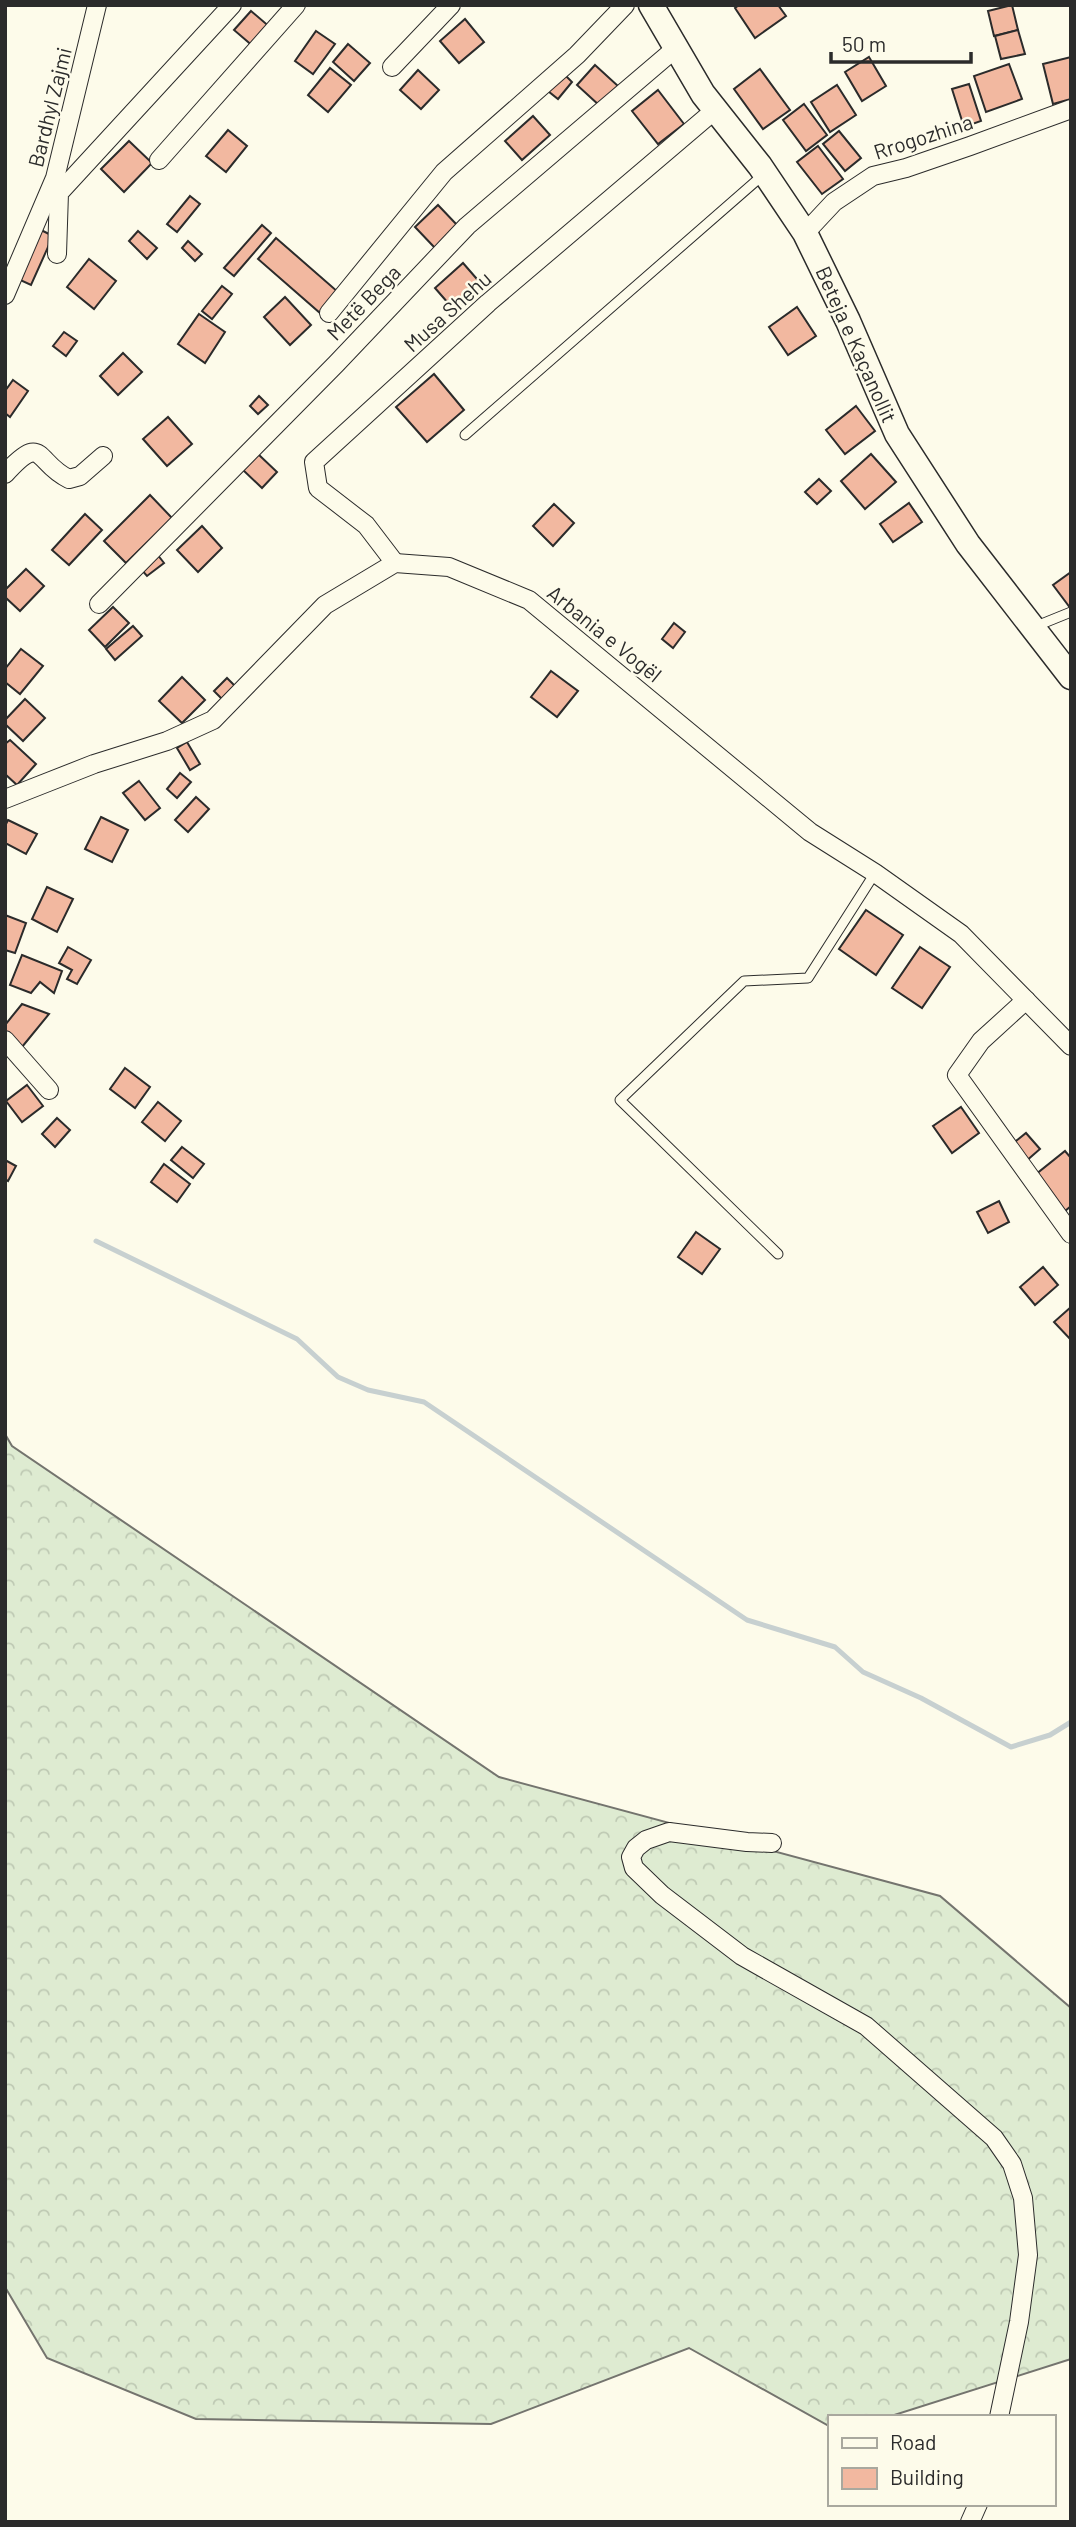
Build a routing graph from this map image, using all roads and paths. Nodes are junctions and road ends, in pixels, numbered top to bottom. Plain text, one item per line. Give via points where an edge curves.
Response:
1 (97, 5) edge
2 (232, 5) edge
3 (296, 5) edge
4 (451, 5) edge
5 (625, 5) edge
6 (651, 5) edge
7 (676, 48) junction
8 (392, 67) dead end
9 (1071, 108) edge
10 (716, 110) junction
11 (159, 160) dead end
12 (765, 174) junction
13 (805, 233) junction
14 (57, 254) dead end
15 (5, 295) edge
16 (329, 313) dead end
17 (466, 435) dead end
18 (103, 456) dead end
19 (5, 474) edge
20 (395, 563) junction
21 (99, 604) dead end
22 (1071, 612) edge
23 (1032, 627) junction
24 (1071, 677) edge
25 (5, 799) edge
26 (875, 873) junction
27 (1026, 1000) junction
28 (5, 1040) edge
29 (1071, 1046) edge
30 (48, 1090) dead end
31 (1071, 1234) edge
32 (778, 1254) dead end
33 (772, 1843) dead end
34 (999, 2415) edge
35 (977, 2506) edge
36 (970, 2522) edge

1 - 15 street, Bardhyl Zajmi via 55,178
2 - 14 street via 59,193
3 - 11 street
4 - 8 street
5 - 16 street via 577,55 444,172
6 - 7 street, Beteja e Kaçanollit
7 - 10 street, Beteja e Kaçanollit
7 - 21 street, Metë Bega via 467,226
9 - 13 street, Rrogozhina via 873,176 834,202
10 - 12 street, Beteja e Kaçanollit
10 - 20 street, Musa Shehu via 488,303 314,463 318,488 366,525
12 - 13 street, Beteja e Kaçanollit
12 - 17 lane
13 - 23 street, Beteja e Kaçanollit via 897,434 968,544
18 - 19 street via 69,479 33,452 23,454
20 - 25 street via 325,605 213,720
20 - 26 street, Arbania e Vogël via 449,567 529,600 810,832
22 - 23 lane
23 - 24 street, Beteja e Kaçanollit
26 - 27 street, Arbania e Vogël via 961,934
26 - 32 lane via 808,978 744,981 620,1100
27 - 29 street, Arbania e Vogël
27 - 31 street via 981,1041 957,1075
28 - 30 street
33 - 34 street via 668,1832 646,1840 631,1857 634,1868 662,1895 742,1956 866,2026 995,2138 1012,2164 1023,2198 1028,2255
35 - 36 street

